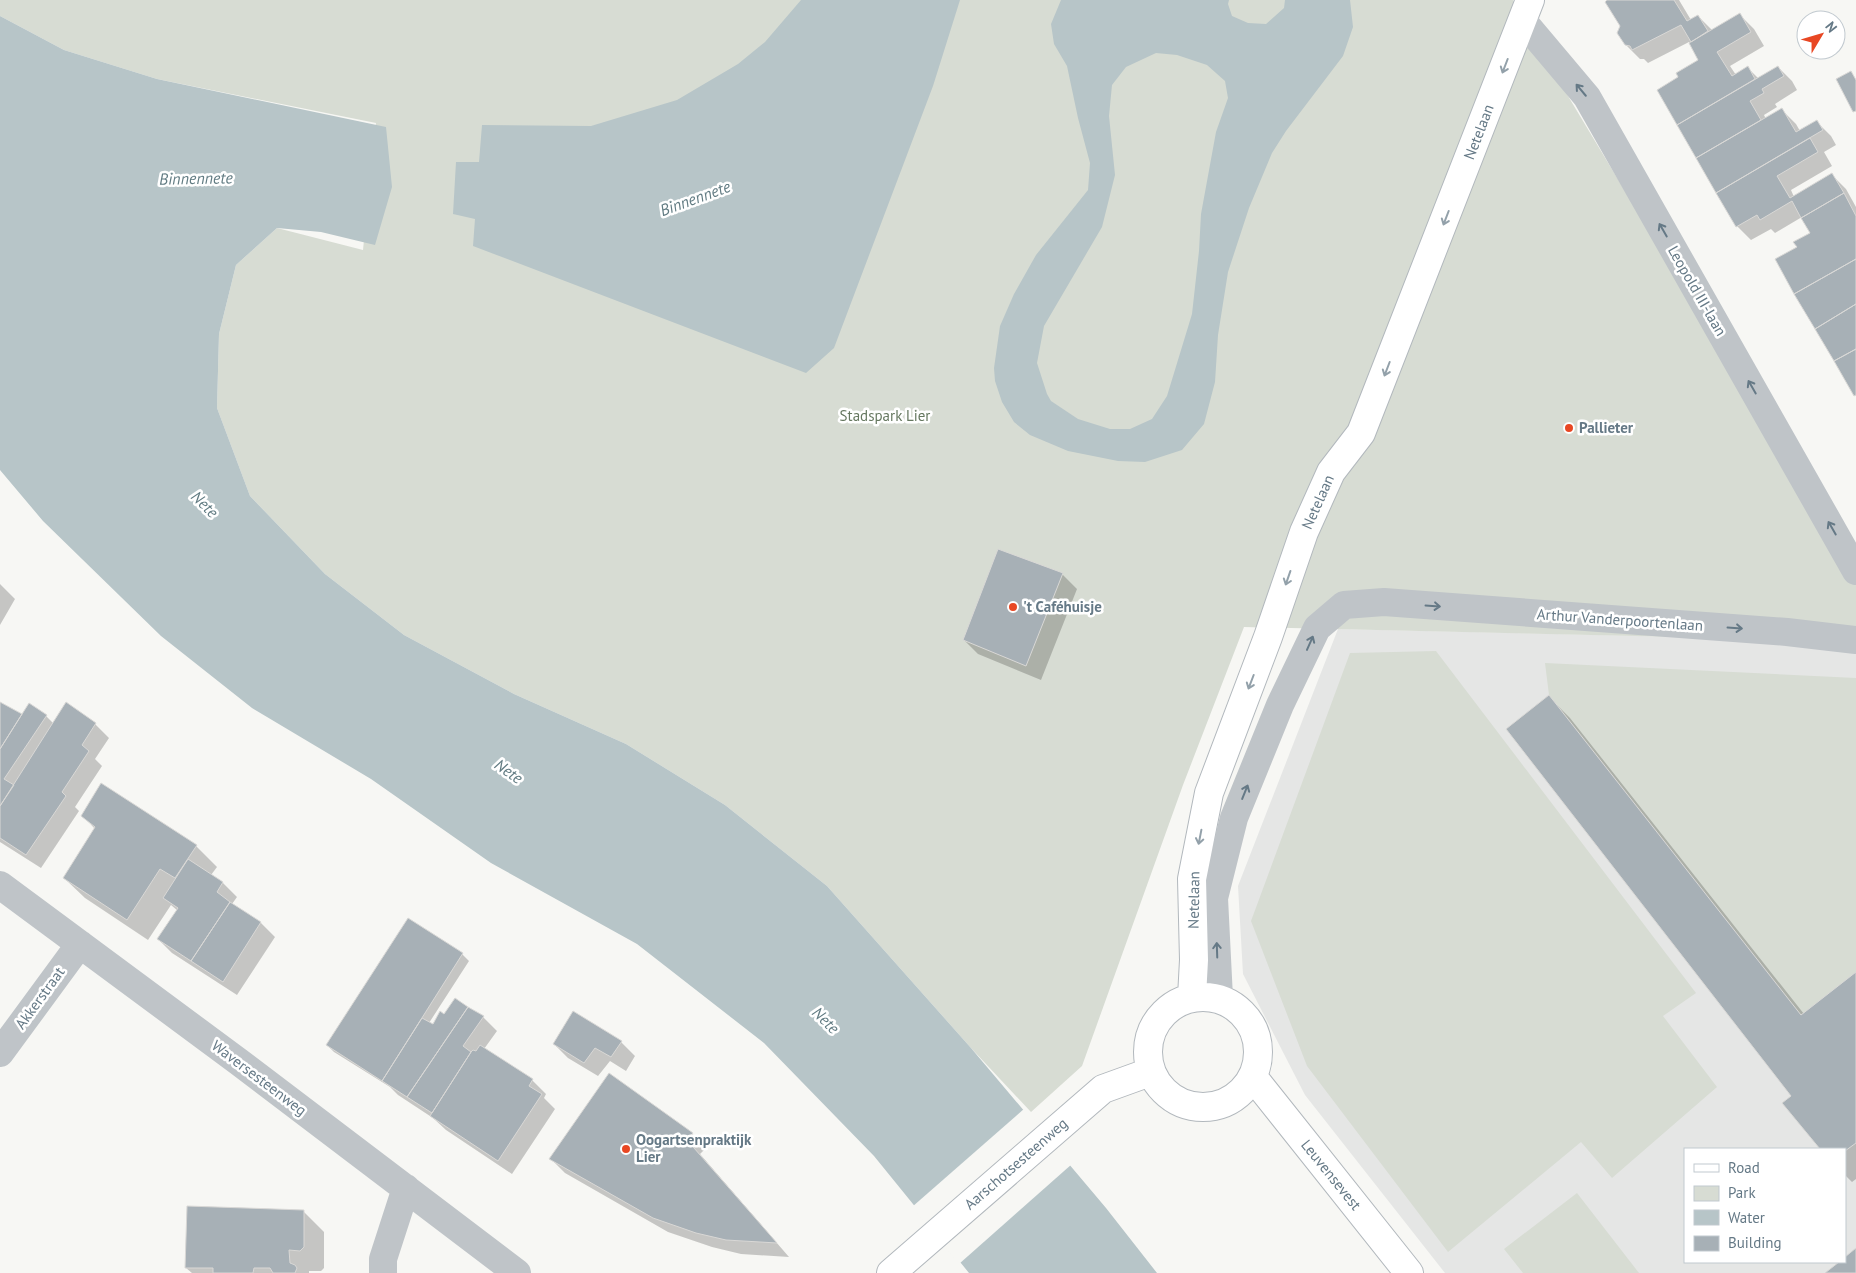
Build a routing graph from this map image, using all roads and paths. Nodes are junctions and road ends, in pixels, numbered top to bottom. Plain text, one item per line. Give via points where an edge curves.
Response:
1 (1527, 10) edge
2 (1856, 571) edge
3 (1384, 602) joint
4 (1856, 640) edge
5 (0, 885) edge
6 (80, 944) junction
7 (1205, 998) junction
8 (0, 1053) edge
9 (1150, 1072) junction
10 (1253, 1077) junction
11 (406, 1188) junction
12 (383, 1273) edge
13 (517, 1273) edge
14 (891, 1273) edge
15 (1409, 1273) edge

2 -> 1 street, Leopold III-laan via 1587,97
1 -> 7 street, Netelaan via 1361,433 1331,472 1304,532 1209,793 1192,879 1194,960
3 -> 4 street, Arthur Vanderpoortenlaan
7 -> 3 street, Netelaan via 1214,898 1234,818 1280,706 1317,628 1344,605
5 - 6 street, Waversesteenweg
6 - 8 street, Akkerstraat
6 - 11 street, Waversesteenweg
7 - 9 street via 1170,1007 1157,1019 1147,1052
7 - 10 street via 1239,1010 1255,1032 1258,1063
9 - 10 street via 1158,1086 1179,1103 1197,1108 1220,1106 1237,1097
9 - 14 street, Aarschotsesteenweg via 1103,1089
10 - 15 street, Leuvensevest
11 - 12 street via 383,1259
11 - 13 street, Waversesteenweg

